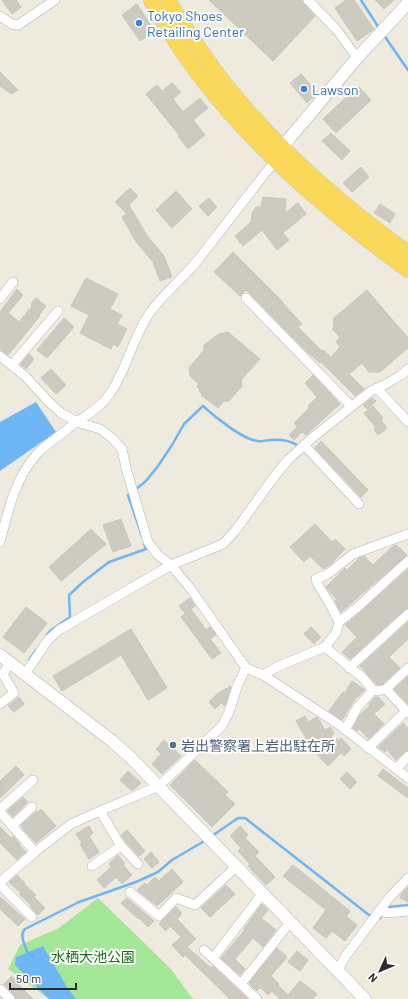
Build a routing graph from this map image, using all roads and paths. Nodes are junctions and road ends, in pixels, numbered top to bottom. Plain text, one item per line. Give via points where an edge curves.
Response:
1 (55, 0) edge
2 (151, 0) edge
3 (168, 0) edge
4 (308, 0) edge
5 (408, 3) edge
6 (0, 16) edge
7 (357, 58) junction
8 (279, 154) junction
9 (408, 253) edge
10 (408, 270) edge
11 (14, 282) dead end
12 (246, 298) dead end
13 (0, 299) edge
14 (58, 311) dead end
15 (0, 356) edge
16 (12, 365) junction
17 (408, 369) edge
18 (377, 388) junction
19 (351, 406) junction
20 (76, 422) junction
21 (408, 422) edge
22 (304, 445) junction
23 (359, 504) dead end
24 (408, 534) edge
25 (0, 542) edge
26 (408, 560) edge
27 (171, 565) junction
28 (408, 614) edge
29 (339, 622) junction
30 (325, 647) junction
31 (0, 655) edge
32 (10, 663) junction
33 (246, 668) junction
34 (350, 668) junction
35 (408, 668) edge
36 (25, 674) junction
37 (263, 675) junction
38 (386, 689) junction
39 (373, 690) junction
40 (0, 704) edge
41 (407, 712) edge
42 (345, 730) junction
43 (368, 748) junction
44 (408, 756) edge
45 (396, 769) junction
46 (408, 778) edge
47 (33, 780) dead end
48 (160, 786) junction
49 (32, 807) dead end
50 (0, 811) edge
51 (100, 811) junction
52 (12, 826) junction
53 (121, 846) junction
54 (35, 852) junction
55 (138, 864) dead end
56 (92, 866) dead end
57 (237, 866) junction
58 (408, 878) edge
59 (0, 883) edge
60 (130, 892) dead end
61 (263, 893) junction
62 (408, 911) edge
63 (379, 912) junction
64 (32, 917) dead end
65 (291, 921) junction
66 (204, 950) dead end
67 (213, 958) junction
68 (338, 970) junction
69 (241, 984) junction
70 (0, 989) edge
71 (10, 999) edge
72 (257, 999) edge
73 (365, 999) edge

1 - 6 street via 18,25
2 - 8 highway via 186,56 212,91 256,141
3 - 8 highway via 230,89 266,131
4 - 7 street via 336,30
5 - 7 street
7 - 8 street
8 - 9 highway
8 - 10 highway via 326,207
8 - 20 street via 196,262 148,315 120,378 109,396 94,411
11 - 13 street
12 - 19 street
14 - 16 street
15 - 16 street
16 - 20 street via 61,413
17 - 18 street
18 - 19 street
18 - 21 street
19 - 22 street
20 - 25 street via 37,453 24,470 13,494
20 - 27 street via 100,429 122,449 148,542 158,555
22 - 23 street
22 - 27 street via 276,473 240,525 223,544
24 - 29 street via 353,554 328,574 316,579
26 - 29 street
27 - 33 street
27 - 36 street via 59,630 48,640
28 - 34 street
29 - 30 street via 336,633
30 - 34 street
30 - 37 street
31 - 32 street
32 - 36 street
32 - 40 street via 3,674 14,693
33 - 37 street
33 - 48 street via 222,726
34 - 39 street
35 - 38 street
36 - 48 street via 112,741
37 - 42 street
38 - 39 street
38 - 41 street
39 - 42 street via 357,708
41 - 43 street
42 - 43 street
43 - 45 street
44 - 45 street
45 - 46 street
47 - 50 street
48 - 51 street
48 - 57 street
49 - 52 street
50 - 52 street
51 - 53 street
51 - 54 street via 71,824
52 - 54 street
53 - 55 street
53 - 56 street
54 - 59 street
57 - 60 street via 195,905 176,898 159,916
57 - 61 street
58 - 63 street
59 - 64 street
61 - 65 street
61 - 67 street
62 - 63 street
63 - 68 street
65 - 68 street
65 - 69 street
66 - 67 street
67 - 69 street
68 - 73 street
69 - 72 street
70 - 71 street

